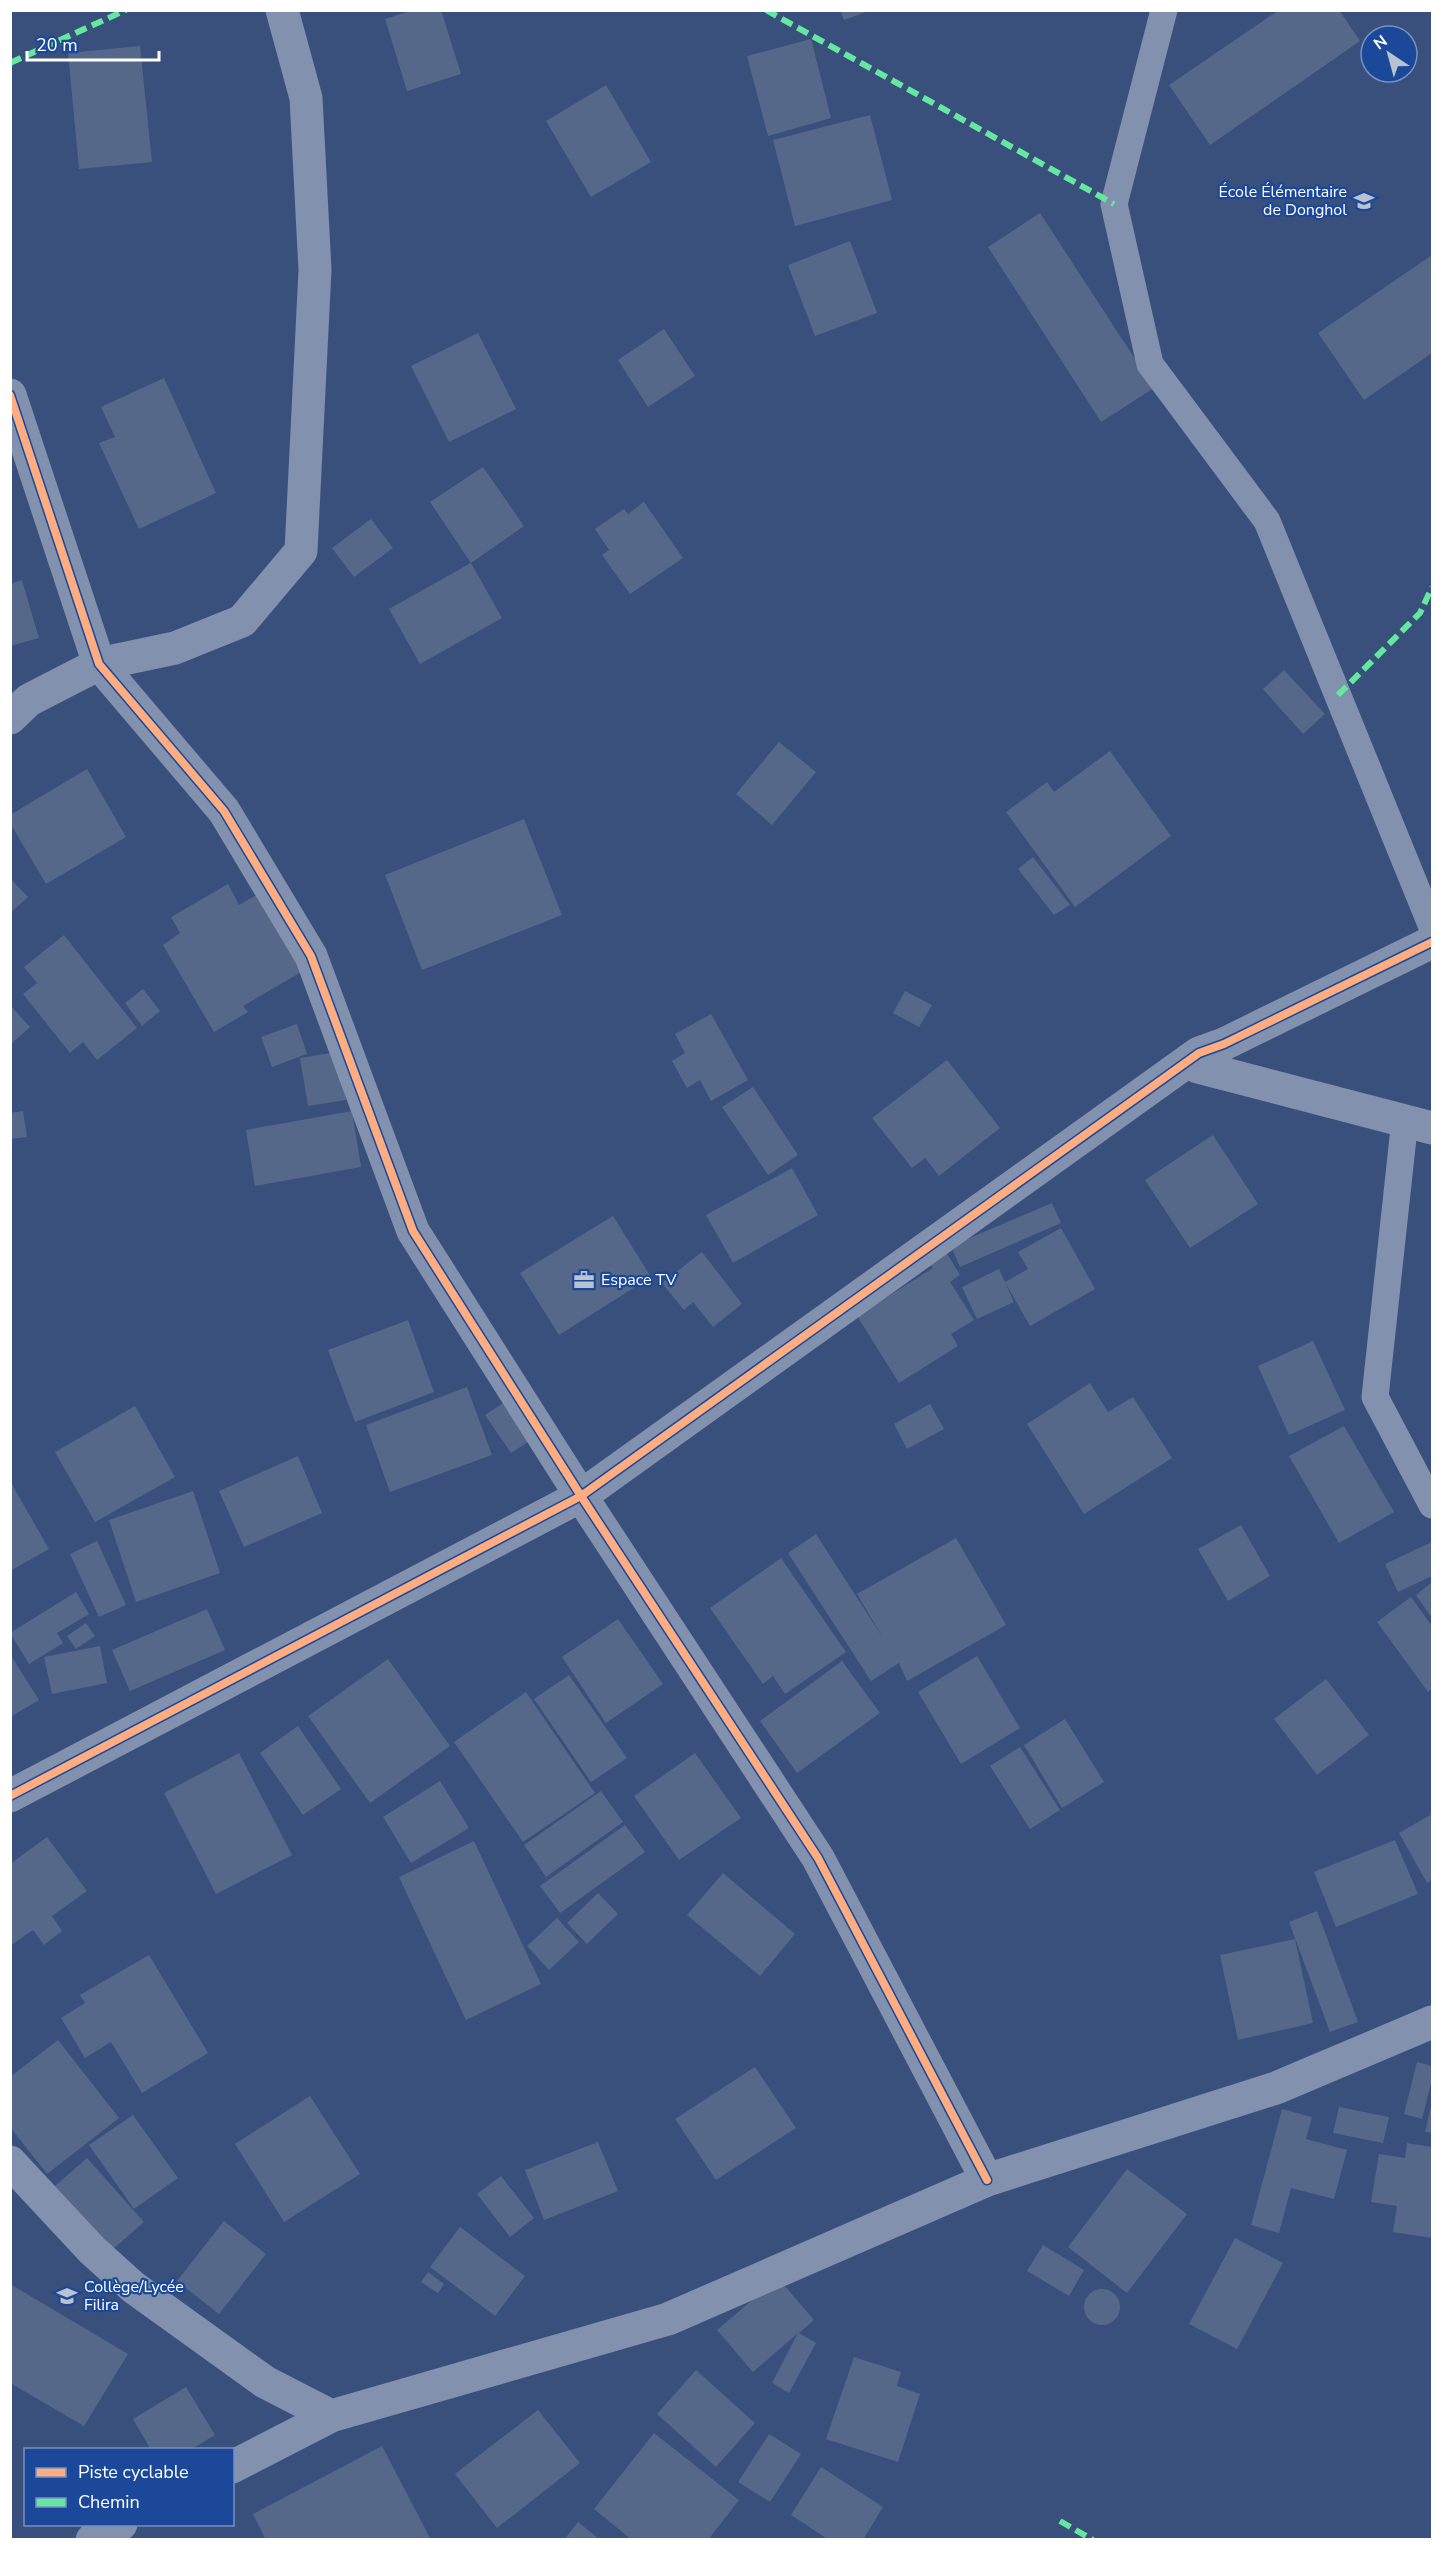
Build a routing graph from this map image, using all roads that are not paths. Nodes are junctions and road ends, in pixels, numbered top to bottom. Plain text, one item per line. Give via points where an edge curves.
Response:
1 (282, 10) edge
2 (1164, 10) edge
3 (10, 395) edge
4 (99, 664) junction
5 (10, 718) edge
6 (1432, 927) edge
7 (1432, 942) edge
8 (1190, 1061) junction
9 (1419, 1123) edge
10 (581, 1496) junction
11 (1432, 1505) edge
12 (10, 1796) edge
13 (1432, 2022) edge
14 (10, 2162) edge
15 (987, 2180) junction
16 (331, 2416) junction
17 (234, 2466) edge
18 (117, 2526) edge
19 (92, 2540) edge

1 - 4 street via 306,98 315,270 301,551 242,621 175,648
2 - 6 lane via 1114,204 1150,364 1267,521
3 - 4 street
4 - 5 street via 29,700
4 - 10 street via 224,811 311,956 412,1231
7 - 8 street via 1224,1044 1198,1053
8 - 9 street via 1198,1067
8 - 10 street
9 - 11 lane via 1375,1397
10 - 12 street
10 - 15 street via 818,1858
13 - 15 street via 1276,2088
14 - 16 street via 92,2250 133,2287 265,2382
15 - 16 street via 668,2319
16 - 17 street
18 - 19 street

